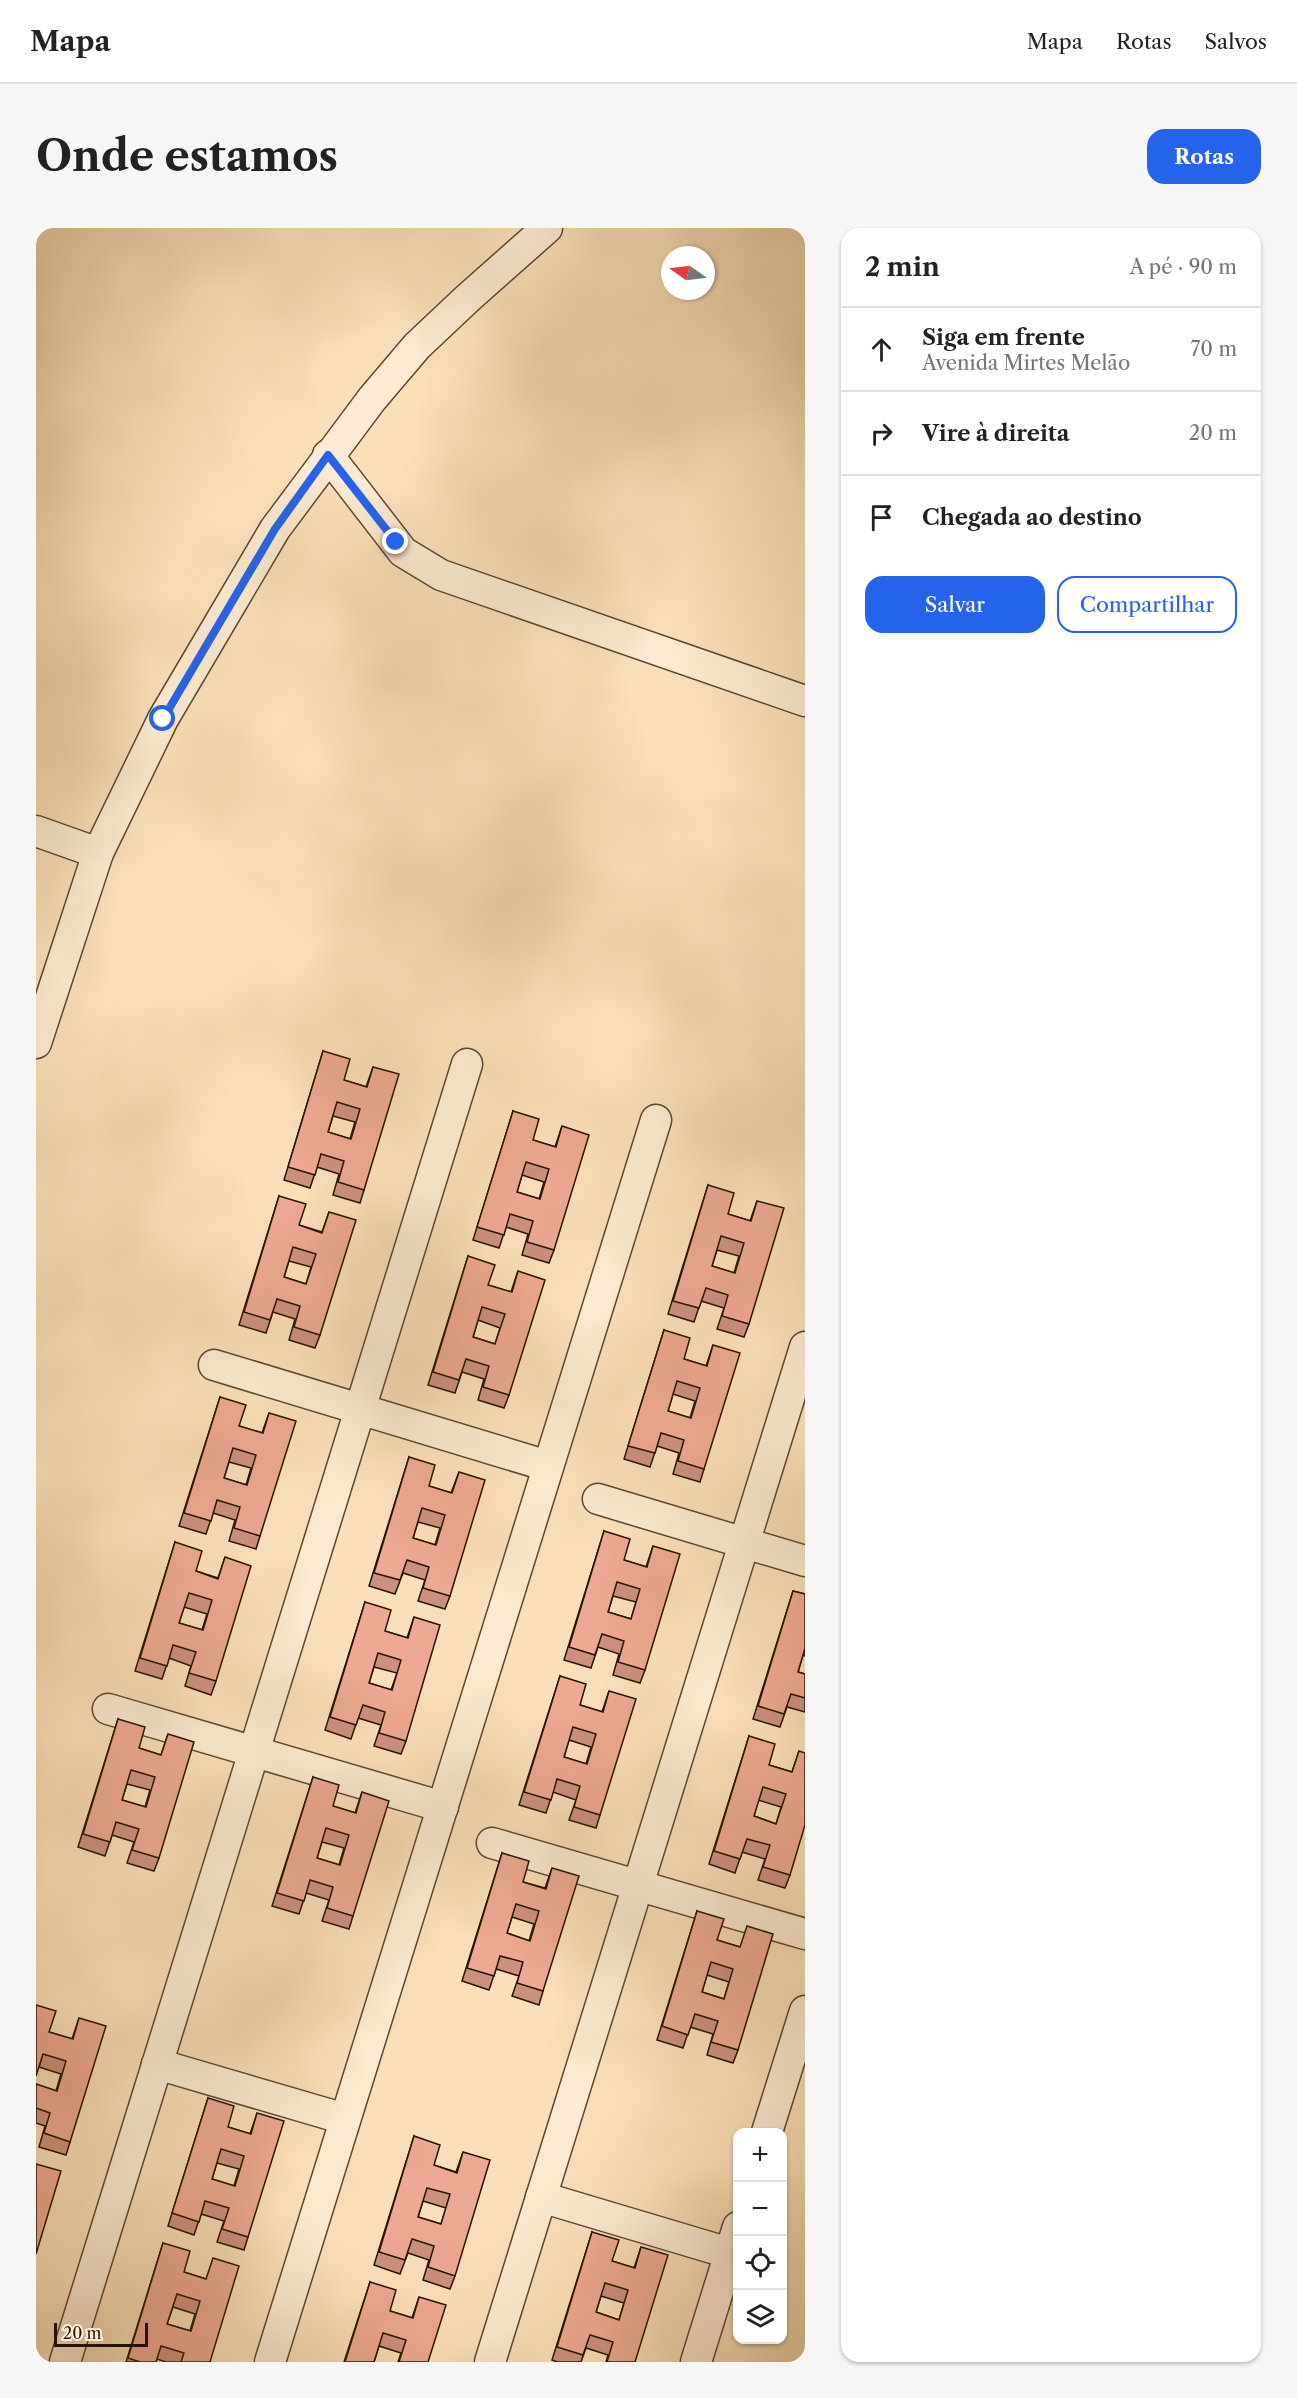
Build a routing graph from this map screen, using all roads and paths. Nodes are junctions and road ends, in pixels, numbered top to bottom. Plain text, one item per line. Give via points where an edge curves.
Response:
1 (547, 228) edge
2 (328, 455) junction
3 (805, 701) edge
4 (36, 831) edge
5 (98, 853) junction
6 (36, 1043) edge
7 (467, 1064) dead end
8 (656, 1120) dead end
9 (805, 1347) edge
10 (214, 1365) dead end
11 (360, 1409) junction
12 (548, 1466) junction
13 (598, 1499) dead end
14 (744, 1543) junction
15 (805, 1561) edge
16 (108, 1710) dead end
17 (253, 1752) junction
18 (442, 1807) junction
19 (492, 1843) dead end
20 (638, 1886) junction
21 (805, 1934) edge
22 (805, 2011) edge
23 (157, 2064) junction
24 (345, 2119) junction
25 (769, 2128) edge
26 (542, 2197) junction
27 (733, 2240) edge
28 (733, 2243) edge
29 (64, 2362) edge
30 (270, 2362) edge
31 (490, 2362) edge
32 (696, 2362) edge

1 - 2 street via 417,346
2 - 3 street via 403,552 425,567
2 - 5 street via 275,529 163,719
4 - 5 street
5 - 6 street
7 - 11 street
8 - 12 street
9 - 14 street
10 - 11 street
11 - 12 street
11 - 17 street
12 - 18 street
13 - 14 street
14 - 15 street
14 - 20 street
16 - 17 street
17 - 18 street
17 - 23 street
18 - 24 street
19 - 20 street
20 - 21 street
20 - 26 street
22 - 25 street
23 - 24 street
23 - 29 street
24 - 30 street
26 - 27 street
26 - 31 street
28 - 32 street

